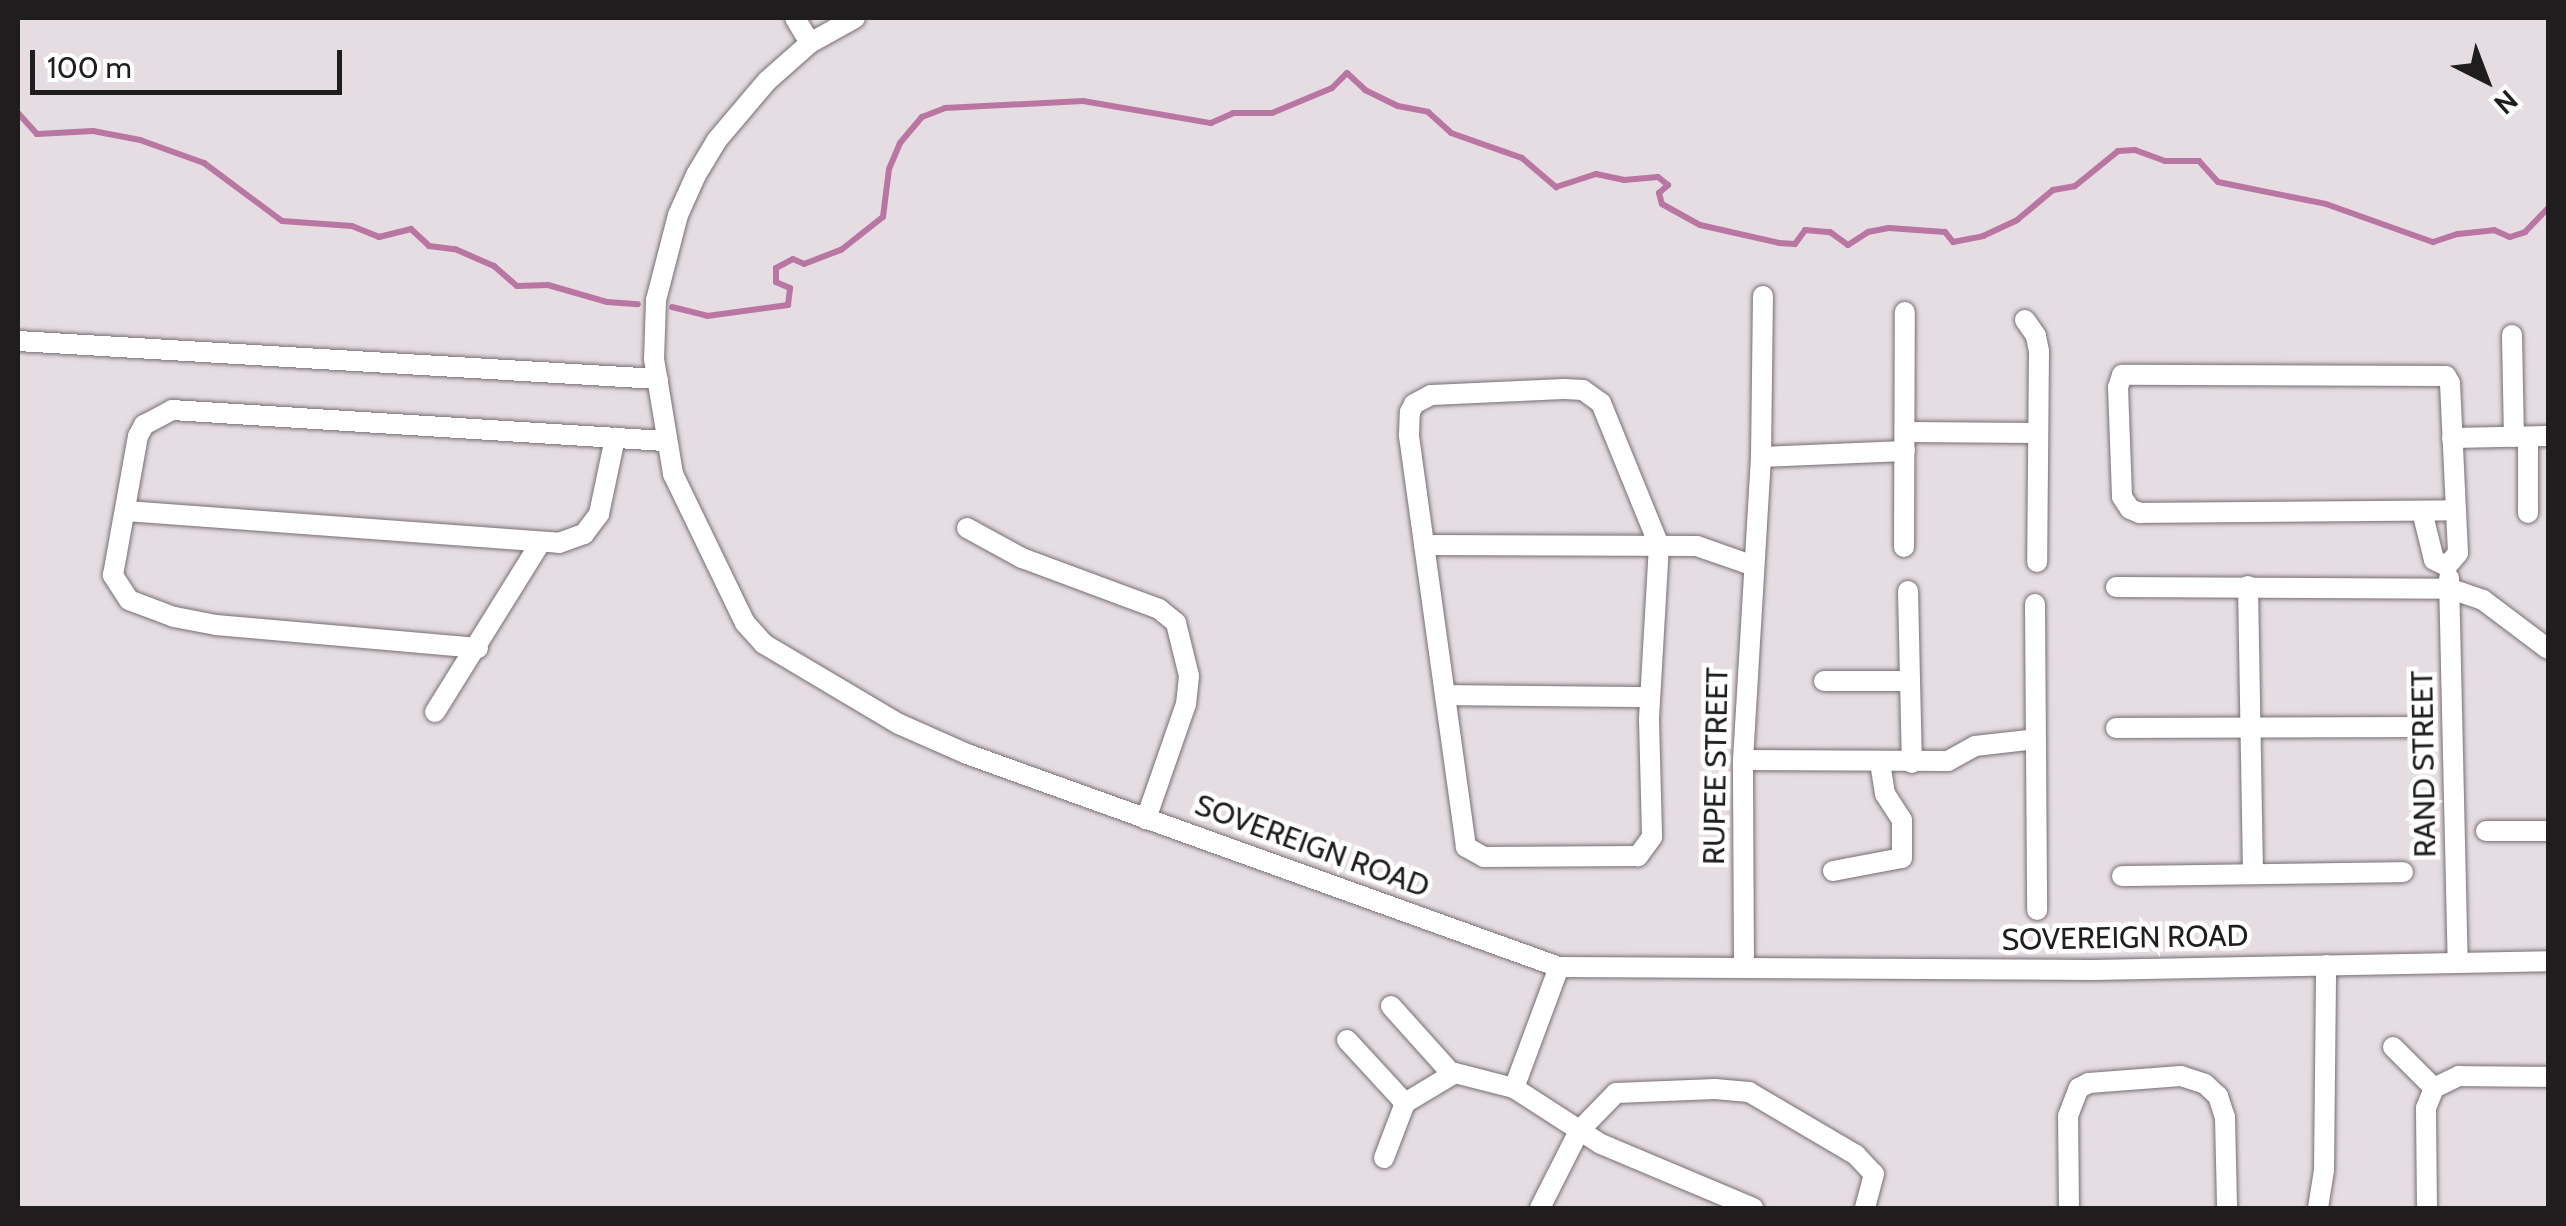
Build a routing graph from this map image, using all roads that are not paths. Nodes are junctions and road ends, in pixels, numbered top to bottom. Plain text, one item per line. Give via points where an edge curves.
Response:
1 (795, 18) edge
2 (855, 18) edge
3 (810, 44) junction
4 (1763, 296) dead end
5 (1906, 312) dead end
6 (2025, 320) dead end
7 (2512, 335) dead end
8 (18, 340) edge
9 (658, 379) junction
10 (2038, 434) junction
11 (2530, 437) edge
12 (615, 438) junction
13 (2452, 438) junction
14 (666, 441) junction
15 (1905, 442) junction
16 (1761, 457) junction
17 (2454, 510) junction
18 (126, 511) junction
19 (2422, 512) junction
20 (2528, 513) dead end
21 (967, 528) dead end
22 (542, 542) junction
23 (1424, 545) junction
24 (1659, 546) junction
25 (1904, 547) dead end
26 (2037, 562) dead end
27 (1751, 565) junction
28 (2447, 566) junction
29 (2248, 586) junction
30 (2116, 588) dead end
31 (2451, 589) junction
32 (1908, 591) dead end
33 (2035, 604) dead end
34 (478, 648) junction
35 (2548, 649) edge
36 (1824, 681) dead end
37 (1908, 681) junction
38 (1445, 695) junction
39 (1650, 697) junction
40 (435, 712) dead end
41 (2414, 727) dead end
42 (2116, 728) dead end
43 (2251, 728) junction
44 (2036, 739) junction
45 (1744, 760) junction
46 (1912, 763) junction
47 (1880, 764) junction
48 (1146, 818) junction
49 (2486, 832) dead end
50 (2548, 832) edge
51 (1833, 871) dead end
52 (2403, 872) dead end
53 (2253, 874) junction
54 (2122, 876) dead end
55 (2037, 910) dead end
56 (2548, 961) edge
57 (2458, 962) junction
58 (2326, 964) junction
59 (1559, 968) junction
60 (1744, 968) junction
61 (1390, 1006) dead end
62 (1347, 1040) dead end
63 (2393, 1047) dead end
64 (1452, 1074) junction
65 (2548, 1078) edge
66 (1514, 1088) junction
67 (2434, 1088) junction
68 (1405, 1102) junction
69 (1579, 1130) junction
70 (1384, 1158) dead end
71 (2324, 1168) junction
72 (1540, 1208) edge
73 (1753, 1208) edge
74 (1865, 1208) edge
75 (2068, 1208) edge
76 (2227, 1208) edge
77 (2318, 1208) edge
78 (2329, 1208) edge
79 (2427, 1208) edge

1 - 3 street
2 - 3 street, SOVEREIGN ROAD
3 - 9 street, SOVEREIGN ROAD via 742,108 696,174 656,300
4 - 16 street, RUPEE STREET
5 - 15 street
6 - 10 street via 2039,351
7 - 11 street
8 - 9 street
9 - 14 street, SOVEREIGN ROAD
10 - 15 street
10 - 26 street
11 - 13 street
11 - 20 street
12 - 14 street
12 - 18 street via 172,410 150,418 138,436
12 - 22 street via 591,528 572,540
13 - 17 street
13 - 19 street via 2450,383 2438,373 2122,375 2122,497 2130,509
14 - 48 street, SOVEREIGN ROAD via 697,526 745,623 764,644 930,740
15 - 16 street
15 - 25 street
16 - 27 street, RUPEE STREET
17 - 19 street
17 - 28 street via 2458,552
18 - 22 street
18 - 34 street via 114,582 144,606 216,625
19 - 28 street via 2434,560
21 - 48 street via 1022,558 1159,608 1176,624 1190,676 1186,704
22 - 34 street
23 - 24 street
23 - 24 street via 1409,434 1414,404 1431,395 1564,389 1582,390 1602,403
23 - 38 street
24 - 27 street via 1698,546
24 - 39 street
27 - 45 street, RUPEE STREET
28 - 31 street, RAND STREET
29 - 30 street
29 - 31 street
29 - 43 street
31 - 35 street via 2483,600
31 - 57 street, RAND STREET
32 - 37 street
33 - 44 street
34 - 40 street
36 - 37 street
37 - 46 street
38 - 39 street
38 - 39 street via 1466,847 1484,857 1638,856 1647,850
41 - 43 street
42 - 43 street
43 - 53 street
44 - 46 street
44 - 55 street
45 - 47 street
45 - 60 street, RUPEE STREET
46 - 47 street
47 - 51 street via 1885,794 1902,820 1902,858
48 - 59 street, SOVEREIGN ROAD
49 - 50 street
52 - 53 street
53 - 54 street
56 - 57 street, SOVEREIGN ROAD
57 - 58 street, SOVEREIGN ROAD
58 - 60 street, SOVEREIGN ROAD
58 - 71 street
59 - 60 street, SOVEREIGN ROAD
59 - 66 street
61 - 64 street
62 - 68 street
63 - 67 street
64 - 66 street
64 - 68 street
65 - 67 street via 2459,1076
66 - 69 street
67 - 79 street via 2426,1108
68 - 70 street
69 - 72 street
69 - 73 street
69 - 74 street via 1606,1100 1627,1090 1749,1092 1868,1164 1874,1174
71 - 77 street
71 - 78 street
75 - 76 street via 2068,1116 2079,1088 2181,1076 2206,1084 2222,1107

